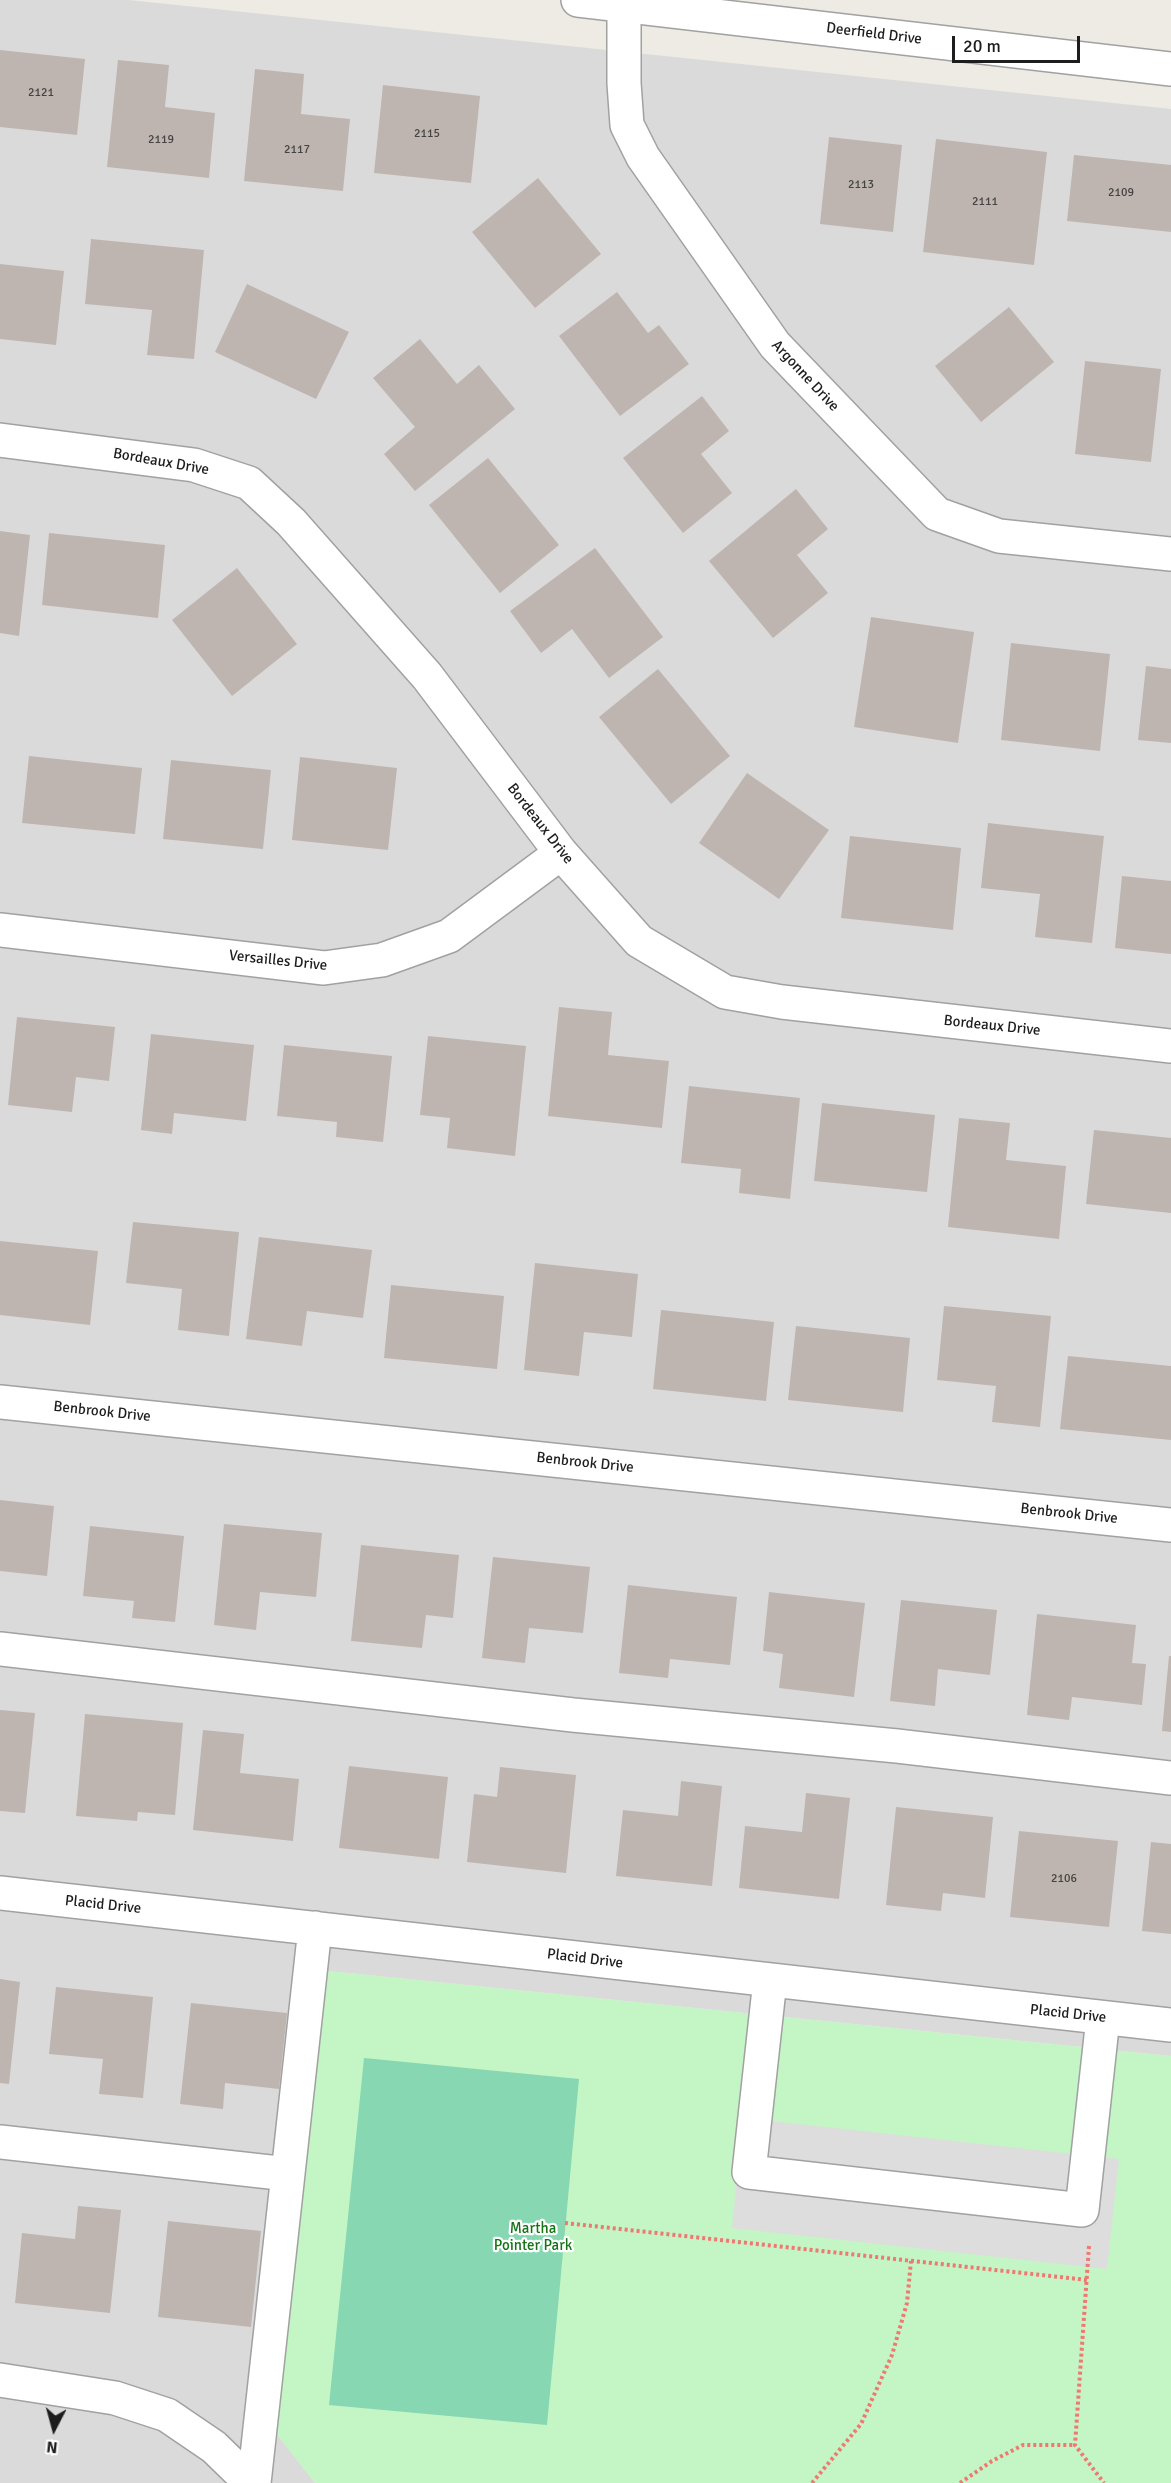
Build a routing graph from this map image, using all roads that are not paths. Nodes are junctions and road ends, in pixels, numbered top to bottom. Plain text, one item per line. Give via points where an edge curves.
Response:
1 (578, 0) edge
2 (624, 5) junction
3 (1171, 69) edge
4 (0, 440) edge
5 (1171, 555) edge
6 (561, 853) junction
7 (0, 930) edge
8 (1171, 1046) edge
9 (0, 1402) edge
10 (1171, 1525) edge
11 (0, 1649) edge
12 (1171, 1778) edge
13 (0, 1893) edge
14 (315, 1928) junction
15 (771, 1980) junction
16 (1103, 2018) junction
17 (1171, 2025) edge
18 (0, 2142) edge
19 (288, 2174) junction
20 (0, 2380) edge
21 (252, 2483) edge

1 - 2 street, Deerfield Drive
2 - 3 street, Deerfield Drive
2 - 5 street, Argonne Drive via 627,125 643,157 775,345 937,514 999,536
4 - 6 street, Bordeaux Drive via 195,465 249,483 291,522 427,676
6 - 7 street, Versailles Drive via 449,936 382,960 324,968
6 - 8 street, Bordeaux Drive via 639,941 725,992 782,1002
9 - 10 street, Benbrook Drive
11 - 12 street
13 - 14 street, Placid Drive
14 - 15 street, Placid Drive
14 - 19 street
15 - 16 street, Placid Drive
15 - 16 street via 748,2172 1082,2210
16 - 17 street, Placid Drive
18 - 19 street
19 - 21 street
20 - 21 street via 115,2398 167,2415 214,2447

